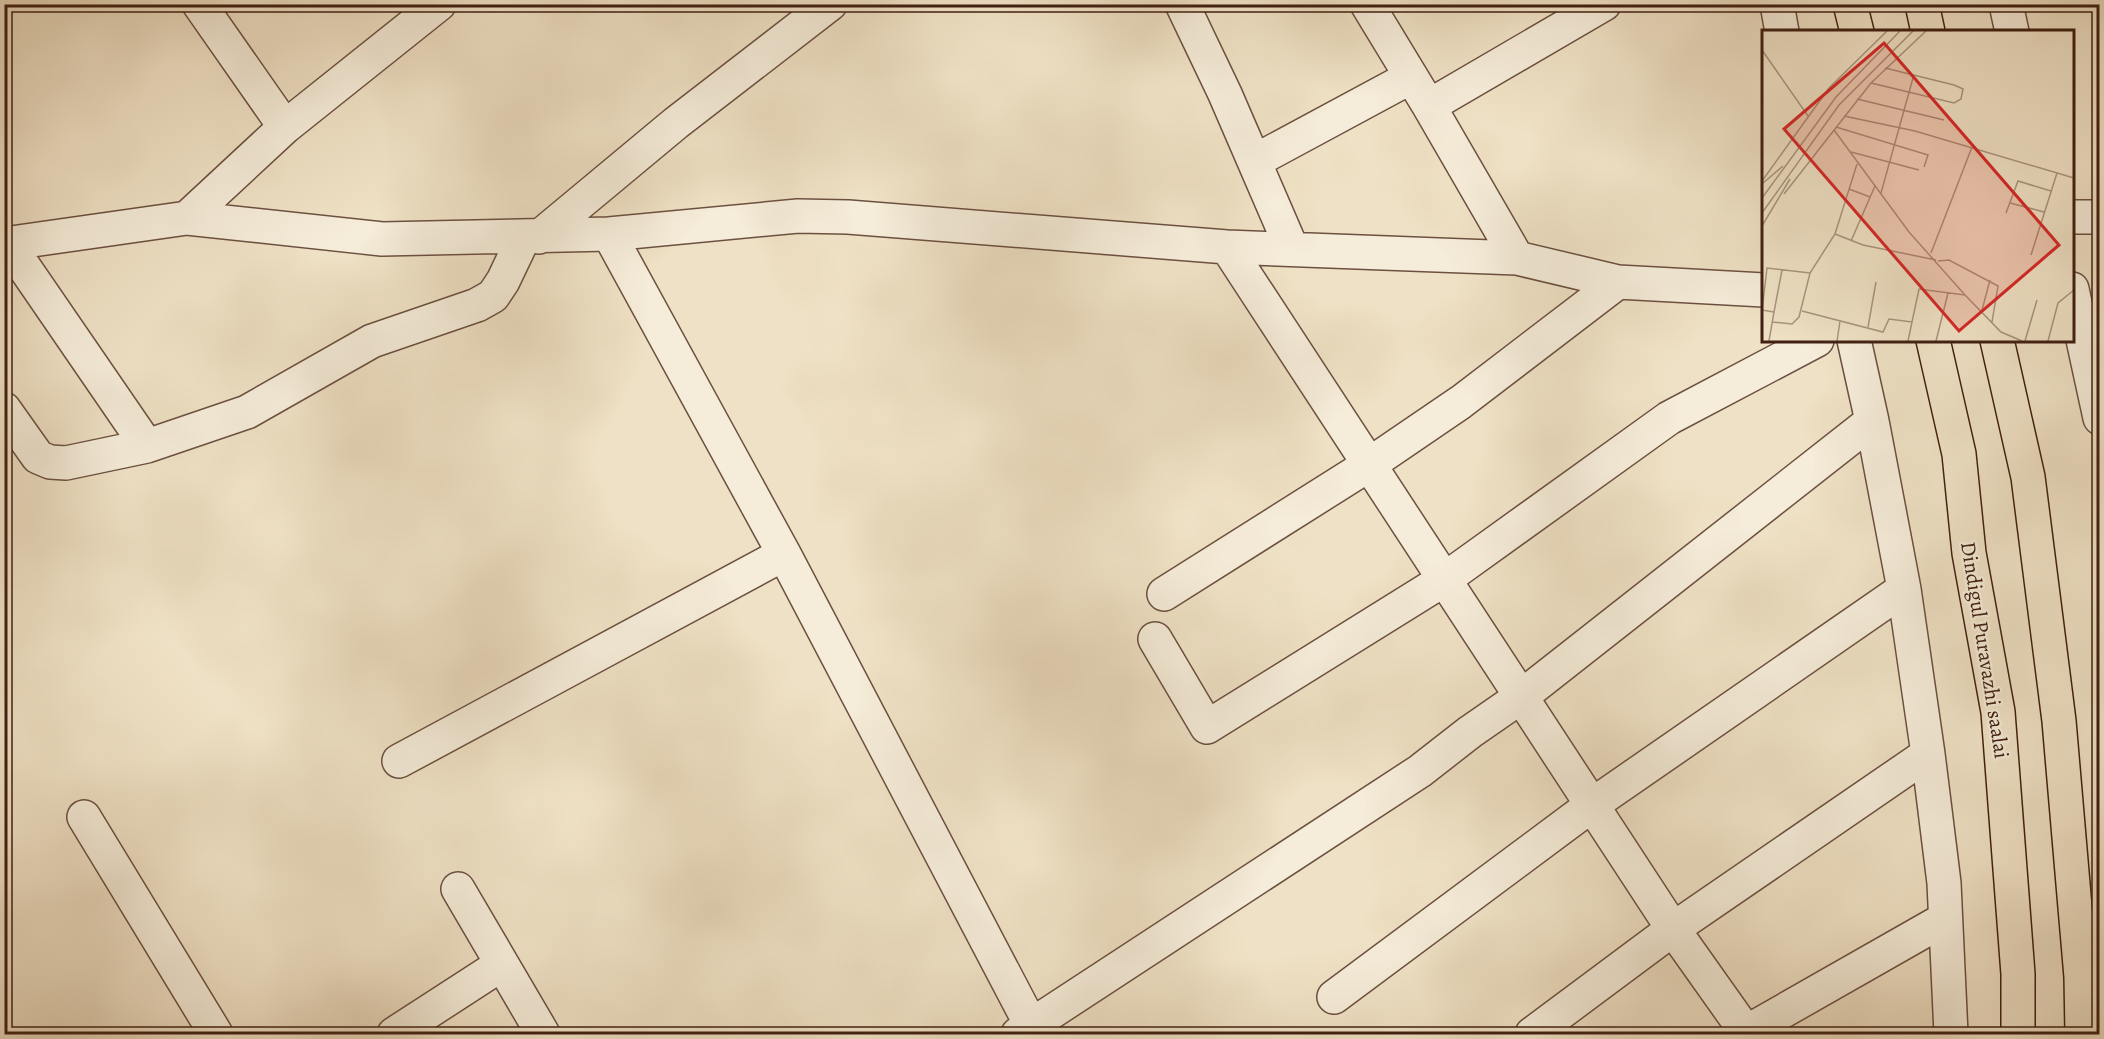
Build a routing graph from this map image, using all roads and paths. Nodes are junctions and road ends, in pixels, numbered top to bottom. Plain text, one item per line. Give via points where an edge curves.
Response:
1 (199, 4) edge
2 (439, 4) edge
3 (831, 4) edge
4 (1182, 4) edge
5 (1366, 4) edge
6 (1604, 4) edge
7 (1777, 4) edge
8 (1850, 4) edge
9 (1922, 4) edge
10 (2006, 4) edge
11 (1782, 30) edge
12 (1856, 30) edge
13 (1928, 30) edge
14 (2012, 30) edge
15 (1411, 77) junction
16 (1429, 106) junction
17 (285, 128) junction
18 (1254, 161) junction
19 (2074, 217) edge
20 (2100, 217) edge
21 (187, 218) junction
22 (609, 234) junction
23 (532, 237) junction
24 (7, 244) edge
25 (1227, 247) junction
26 (1293, 249) junction
27 (1518, 258) junction
28 (1618, 282) junction
29 (1762, 290) edge
30 (2074, 294) edge
31 (1813, 342) edge
32 (1854, 342) edge
33 (1933, 342) edge
34 (1997, 342) edge
35 (4, 409) edge
36 (2100, 418) edge
37 (1872, 421) junction
38 (147, 446) junction
39 (1370, 464) junction
40 (784, 554) junction
41 (1445, 579) junction
42 (1904, 590) junction
43 (1164, 594) dead end
44 (1155, 639) dead end
45 (1522, 696) junction
46 (1928, 754) junction
47 (399, 761) dead end
48 (1592, 805) junction
49 (84, 817) dead end
50 (458, 889) dead end
51 (1945, 919) junction
52 (1673, 928) junction
53 (502, 964) junction
54 (1334, 997) dead end
55 (1024, 1030) edge
56 (1744, 1033) edge
57 (216, 1035) edge
58 (394, 1035) edge
59 (543, 1035) edge
60 (1532, 1035) edge
61 (1950, 1035) edge
62 (2018, 1035) edge
63 (2082, 1035) edge

1 - 17 street
2 - 17 street
3 - 23 street
4 - 18 street
5 - 15 street
6 - 16 street
7 - 11 street
8 - 12 highway
9 - 13 highway
10 - 14 street
15 - 16 street
15 - 18 street
16 - 27 street
17 - 21 street
18 - 26 street
19 - 20 street
21 - 23 street via 382,239
21 - 24 street
22 - 23 street
22 - 25 street via 798,216 848,217
22 - 40 street
23 - 38 street via 493,296 477,305 372,341 248,412
24 - 38 street
25 - 26 street
25 - 39 street
26 - 27 street
27 - 28 street
28 - 29 street
28 - 39 street via 1461,402
30 - 36 street
31 - 41 street via 1668,418
32 - 37 street
33 - 62 highway, Dindigul Puravazhi saalai via 1959,454 1969,553 1998,712 2018,974
34 - 63 highway via 2028,477 2059,721 2081,977
35 - 38 street via 38,457 50,462 66,463
37 - 42 street
37 - 45 street
39 - 41 street
39 - 43 street
40 - 47 street
40 - 55 street
41 - 44 street via 1207,727
41 - 45 street
42 - 46 street
42 - 48 street
45 - 48 street
45 - 55 street via 1420,771
46 - 51 street
46 - 52 street
48 - 52 street
48 - 54 street
49 - 57 street
50 - 53 street
51 - 56 street
51 - 61 street
52 - 56 street
52 - 60 street
53 - 58 street
53 - 59 street

